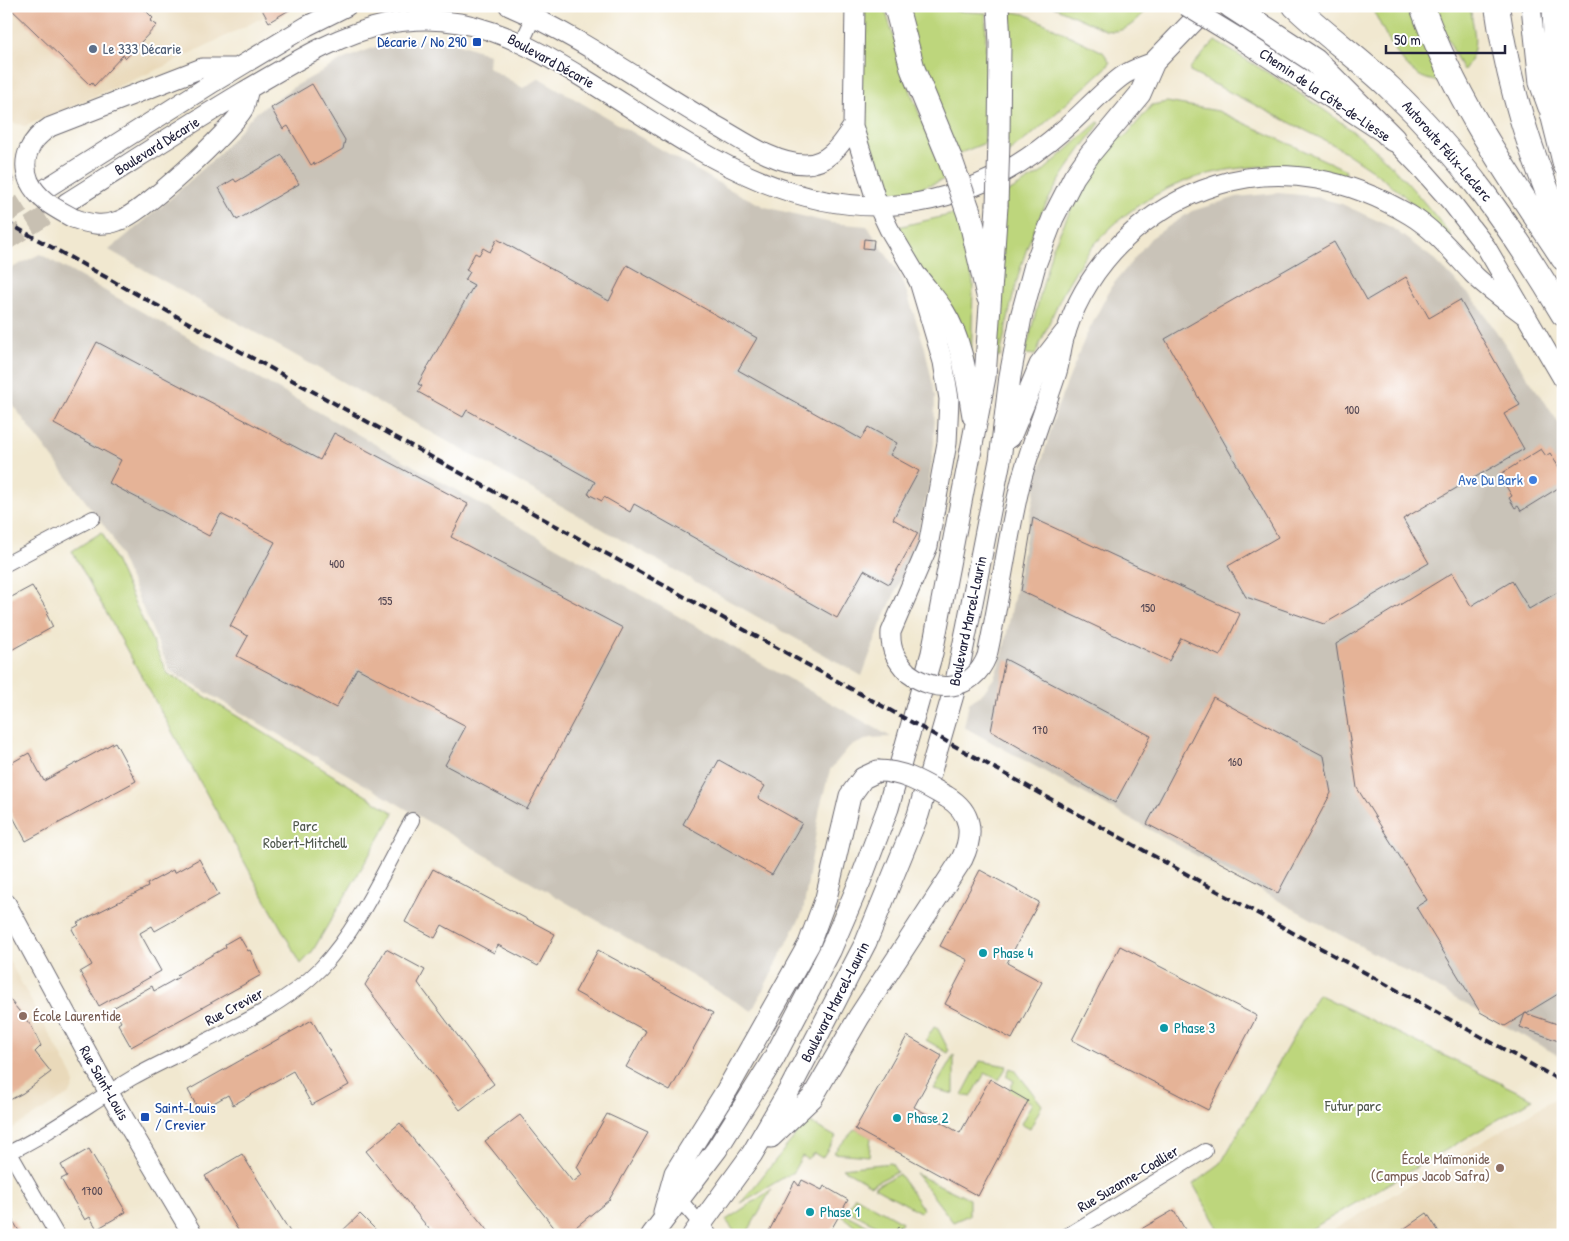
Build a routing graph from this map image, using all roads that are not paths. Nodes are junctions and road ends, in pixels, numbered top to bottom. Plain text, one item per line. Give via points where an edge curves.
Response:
1 (347, 6) edge
2 (509, 6) edge
3 (855, 6) edge
4 (896, 6) edge
5 (998, 6) edge
6 (1186, 6) edge
7 (1208, 6) edge
8 (1231, 6) edge
9 (1422, 6) edge
10 (1497, 6) edge
11 (1531, 6) edge
12 (1552, 6) edge
13 (1295, 9) edge
14 (536, 12) edge
15 (522, 42) junction
16 (1154, 62) junction
17 (237, 68) junction
18 (248, 89) junction
19 (1550, 114) junction
20 (853, 126) junction
21 (1393, 139) junction
22 (1563, 166) edge
23 (37, 185) junction
24 (66, 203) tunnel mouth
25 (878, 206) junction
26 (1563, 227) edge
27 (1563, 258) edge
28 (918, 278) junction
29 (989, 297) junction
30 (1563, 314) edge
31 (1526, 317) junction
32 (1065, 333) junction
33 (1563, 379) edge
34 (975, 424) junction
35 (1000, 460) junction
36 (93, 518) dead end
37 (6, 564) edge
38 (412, 820) dead end
39 (6, 903) edge
40 (109, 1094) junction
41 (1205, 1151) dead end
42 (8, 1153) edge
43 (752, 1154) junction
44 (679, 1199) junction
45 (656, 1228) edge
46 (702, 1231) edge
47 (57, 1235) edge
48 (193, 1235) edge
49 (1068, 1235) edge

1 - 17 street, Boulevard Décarie
2 - 14 street, Boulevard Décarie
3 - 20 street
4 - 29 highway, bridge via 913,70 970,216
5 - 29 main road, Boulevard Marcel-Laurin, bridge via 997,206
6 - 21 street, Chemin de la Côte-de-Liesse, bridge
7 - 16 main road, Boulevard Marcel-Laurin
8 - 21 highway via 1315,61
9 - 27 highway via 1477,124
10 - 26 highway via 1508,70 1522,122 1541,180
11 - 19 street via 1539,84
12 - 19 street via 1554,68
13 - 30 highway, Autoroute Félix-Leclerc via 1373,71 1453,153 1504,219
14 - 15 street
14 - 20 street, Boulevard Décarie via 558,30 703,118 780,159 804,164 824,159 840,146
15 - 18 street, Boulevard Décarie via 493,30 446,21 390,24 323,48
15 - 25 street, Boulevard Décarie via 764,183 817,200
16 - 25 street, Boulevard Décarie via 1123,75 1049,142 1002,174 941,197
16 - 35 main road, Boulevard Marcel-Laurin via 1140,94 1074,177 1044,239 1021,317
17 - 23 street, Boulevard Décarie
17 - 23 street via 202,68 50,127 33,142 28,152 25,166
18 - 23 street, bridge via 244,107 200,156 130,215 108,224 85,223 55,209 38,196
18 - 24 street, Boulevard Décarie
19 - 22 street
20 - 25 street
21 - 31 street, Chemin de la Côte-de-Liesse via 1477,233
25 - 28 street
28 - 32 street, bridge via 944,362 949,414 947,443 928,546 891,632 891,641 895,657 908,673 928,685 952,687 974,677 983,665 1021,483 1058,370
28 - 34 main road via 945,312 956,339
29 - 34 main road, Boulevard Marcel-Laurin via 987,364
31 - 32 street via 1474,275 1431,231 1409,214 1360,191 1334,183 1272,175 1209,187 1150,217 1126,237 1102,264 1082,296
31 - 33 street, Chemin de la Côte-de-Liesse
32 - 35 main road via 1040,365
34 - 44 main road, Boulevard Marcel-Laurin via 928,671 871,855 820,972 774,1058 717,1150
35 - 43 main road, Boulevard Marcel-Laurin via 954,691 918,815 854,967
36 - 37 street
38 - 40 street, Rue Crevier via 347,934 308,980 274,1004 133,1078
39 - 40 street, Rue Saint-Louis
40 - 42 street, Rue Crevier
40 - 48 street, Rue Saint-Louis
41 - 49 street, Rue Suzanne-Coallier
42 - 47 street
43 - 45 main road, bridge via 812,1098 859,1018 962,859 970,839 968,819 962,808 906,775 878,771 863,778 850,796 826,898 809,944 727,1090 675,1173
43 - 46 main road, Boulevard Marcel-Laurin
44 - 45 main road, Boulevard Marcel-Laurin
44 - 46 street

